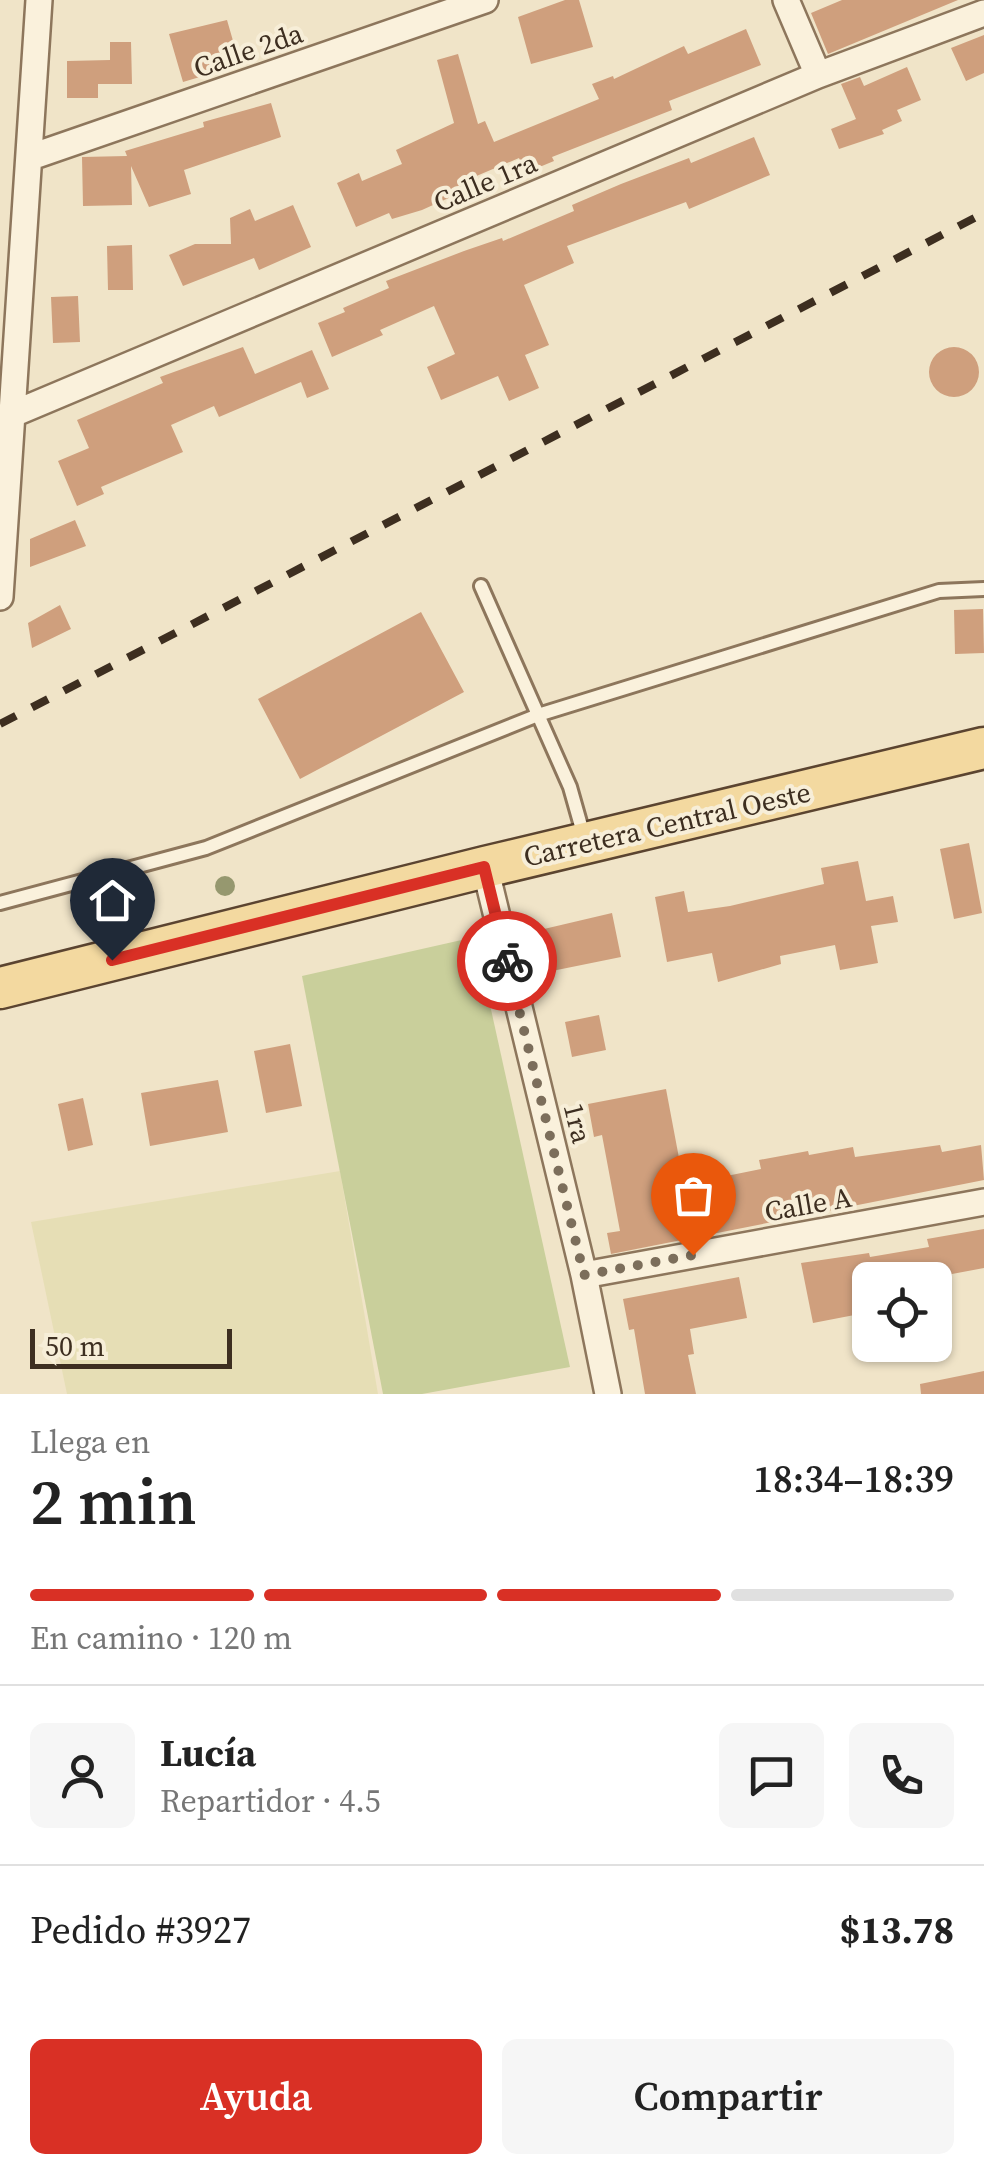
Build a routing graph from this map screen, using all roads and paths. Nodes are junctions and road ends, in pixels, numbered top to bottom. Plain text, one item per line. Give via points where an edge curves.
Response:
1 (39, 0) edge
2 (485, 0) edge
3 (786, 0) edge
4 (984, 13) edge
5 (818, 74) junction
6 (32, 157) junction
7 (13, 414) junction
8 (1, 561) edge
9 (481, 586) dead end
10 (984, 588) edge
11 (0, 597) edge
12 (538, 715) junction
13 (984, 748) edge
14 (586, 843) junction
15 (484, 867) junction
16 (0, 902) edge
17 (0, 988) edge
18 (984, 1202) edge
19 (584, 1275) junction
20 (608, 1394) edge

1 - 6 street
2 - 6 street, Calle 2da
3 - 5 street
4 - 5 street, Calle 1ra
5 - 7 street, Calle 1ra
6 - 7 street
7 - 8 street
8 - 11 street
9 - 12 lane
10 - 12 lane via 939,591
12 - 14 lane
12 - 16 lane via 206,848
13 - 14 main road, Carretera Central Oeste
14 - 15 main road, Carretera Central Oeste
15 - 17 main road, Carretera Central Oeste
15 - 19 street, 1ra
18 - 19 street, Calle A
19 - 20 street, 1ra

